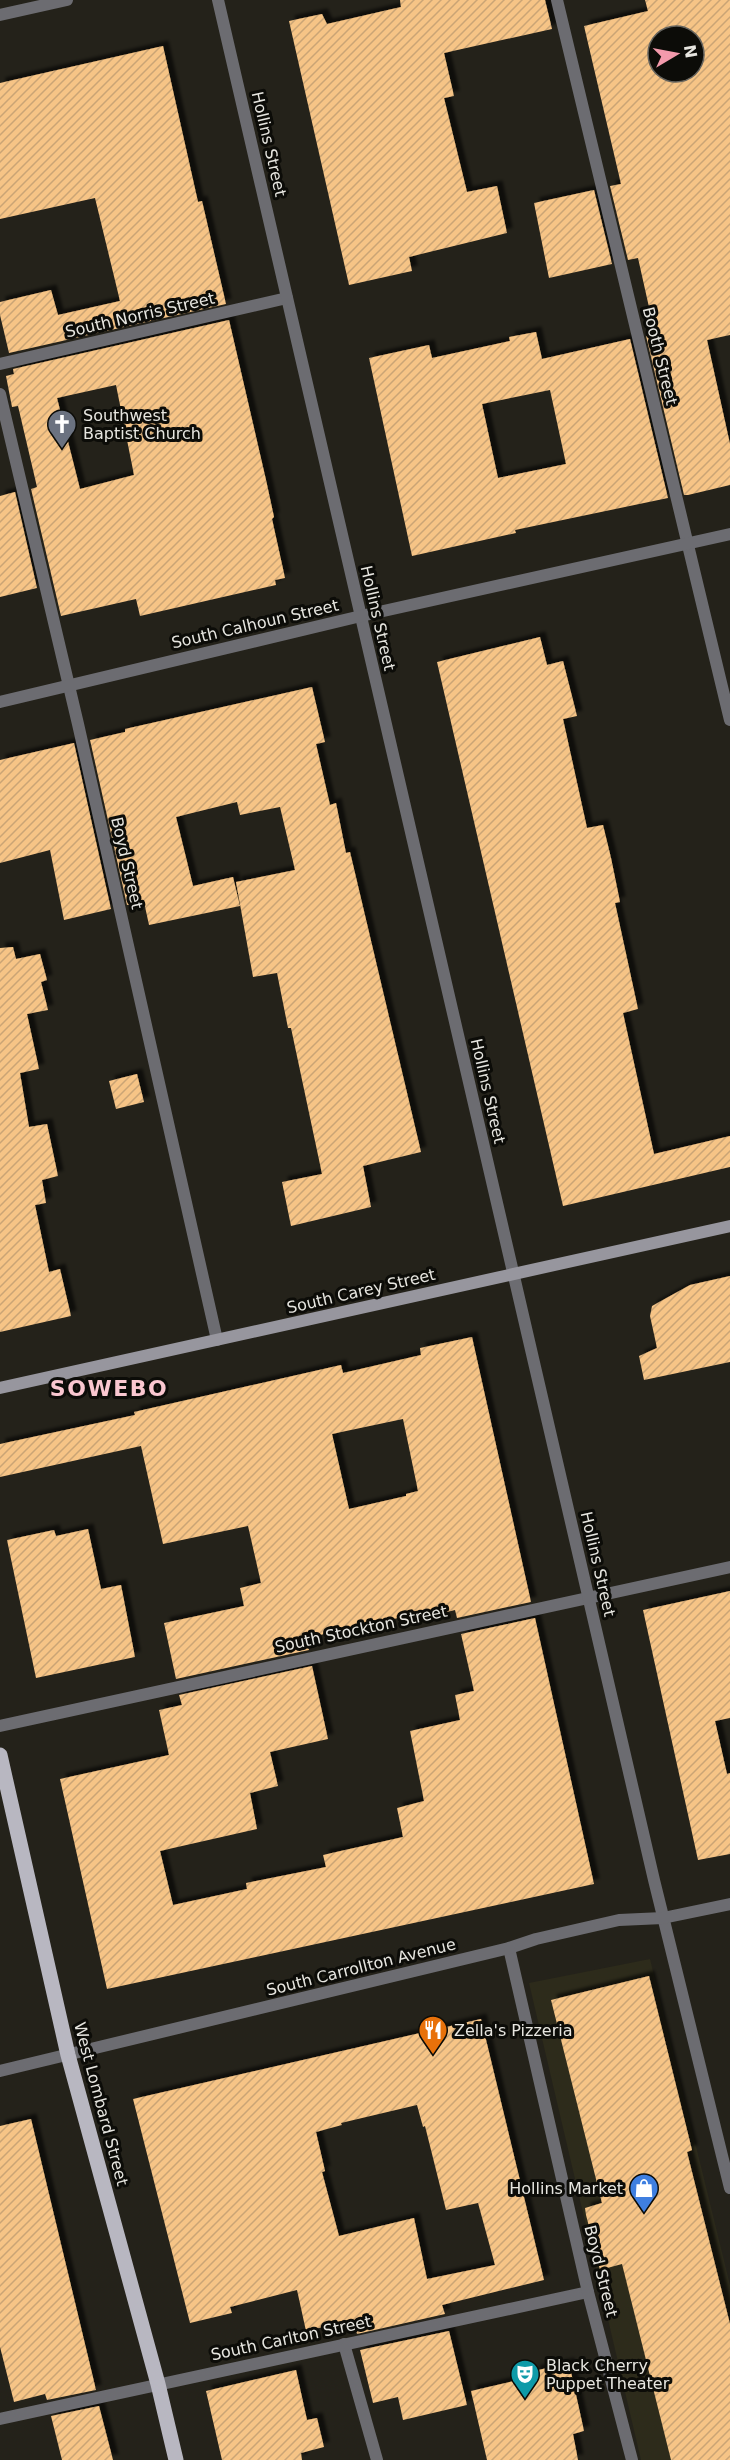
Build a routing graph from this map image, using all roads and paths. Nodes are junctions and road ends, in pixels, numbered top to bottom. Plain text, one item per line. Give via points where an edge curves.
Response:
1 (67, 0) edge
2 (218, 0) edge
3 (557, 0) edge
4 (0, 15) edge
5 (287, 298) junction
6 (0, 364) edge
7 (0, 394) edge
8 (730, 534) edge
9 (688, 543) junction
10 (361, 616) junction
11 (69, 686) junction
12 (0, 702) edge
13 (730, 720) edge
14 (730, 1226) edge
15 (514, 1274) junction
16 (217, 1340) junction
17 (0, 1388) edge
18 (730, 1567) edge
19 (588, 1596) junction
20 (0, 1726) edge
21 (0, 1755) edge
22 (730, 1904) edge
23 (663, 1918) junction
24 (509, 1948) junction
25 (68, 2055) junction
26 (0, 2071) edge
27 (730, 2188) edge
28 (588, 2292) junction
29 (344, 2344) junction
30 (158, 2384) junction
31 (0, 2419) edge
32 (176, 2460) edge
33 (377, 2460) edge
34 (632, 2460) edge

1 - 4 street
2 - 5 street, Hollins Street
3 - 9 street, Booth Street
5 - 6 street, South Norris Street
5 - 10 street, Hollins Street
7 - 11 street, Boyd Street
8 - 9 street, South Calhoun Street
9 - 10 street, South Calhoun Street
9 - 13 street, Booth Street
10 - 11 street, South Calhoun Street
10 - 15 street, Hollins Street
11 - 12 street, South Calhoun Street
11 - 16 street, Boyd Street
14 - 15 main road, South Carey Street
15 - 16 main road, South Carey Street
15 - 19 street, Hollins Street
16 - 17 main road, South Carey Street
18 - 19 street, South Stockton Street
19 - 20 street, South Stockton Street
19 - 23 street, Hollins Street
21 - 25 main road, West Lombard Street
22 - 23 street, South Carrollton Avenue
23 - 24 street, South Carrollton Avenue via 618,1920
23 - 27 street, Hollins Street
24 - 25 street, South Carrollton Avenue
24 - 28 street, Boyd Street
25 - 26 street, South Carrollton Avenue
25 - 30 main road, West Lombard Street
28 - 29 street, South Carlton Street
28 - 34 street, Boyd Street
29 - 30 street, South Carlton Street
29 - 33 street
30 - 31 street, South Carlton Street
30 - 32 main road, West Lombard Street

